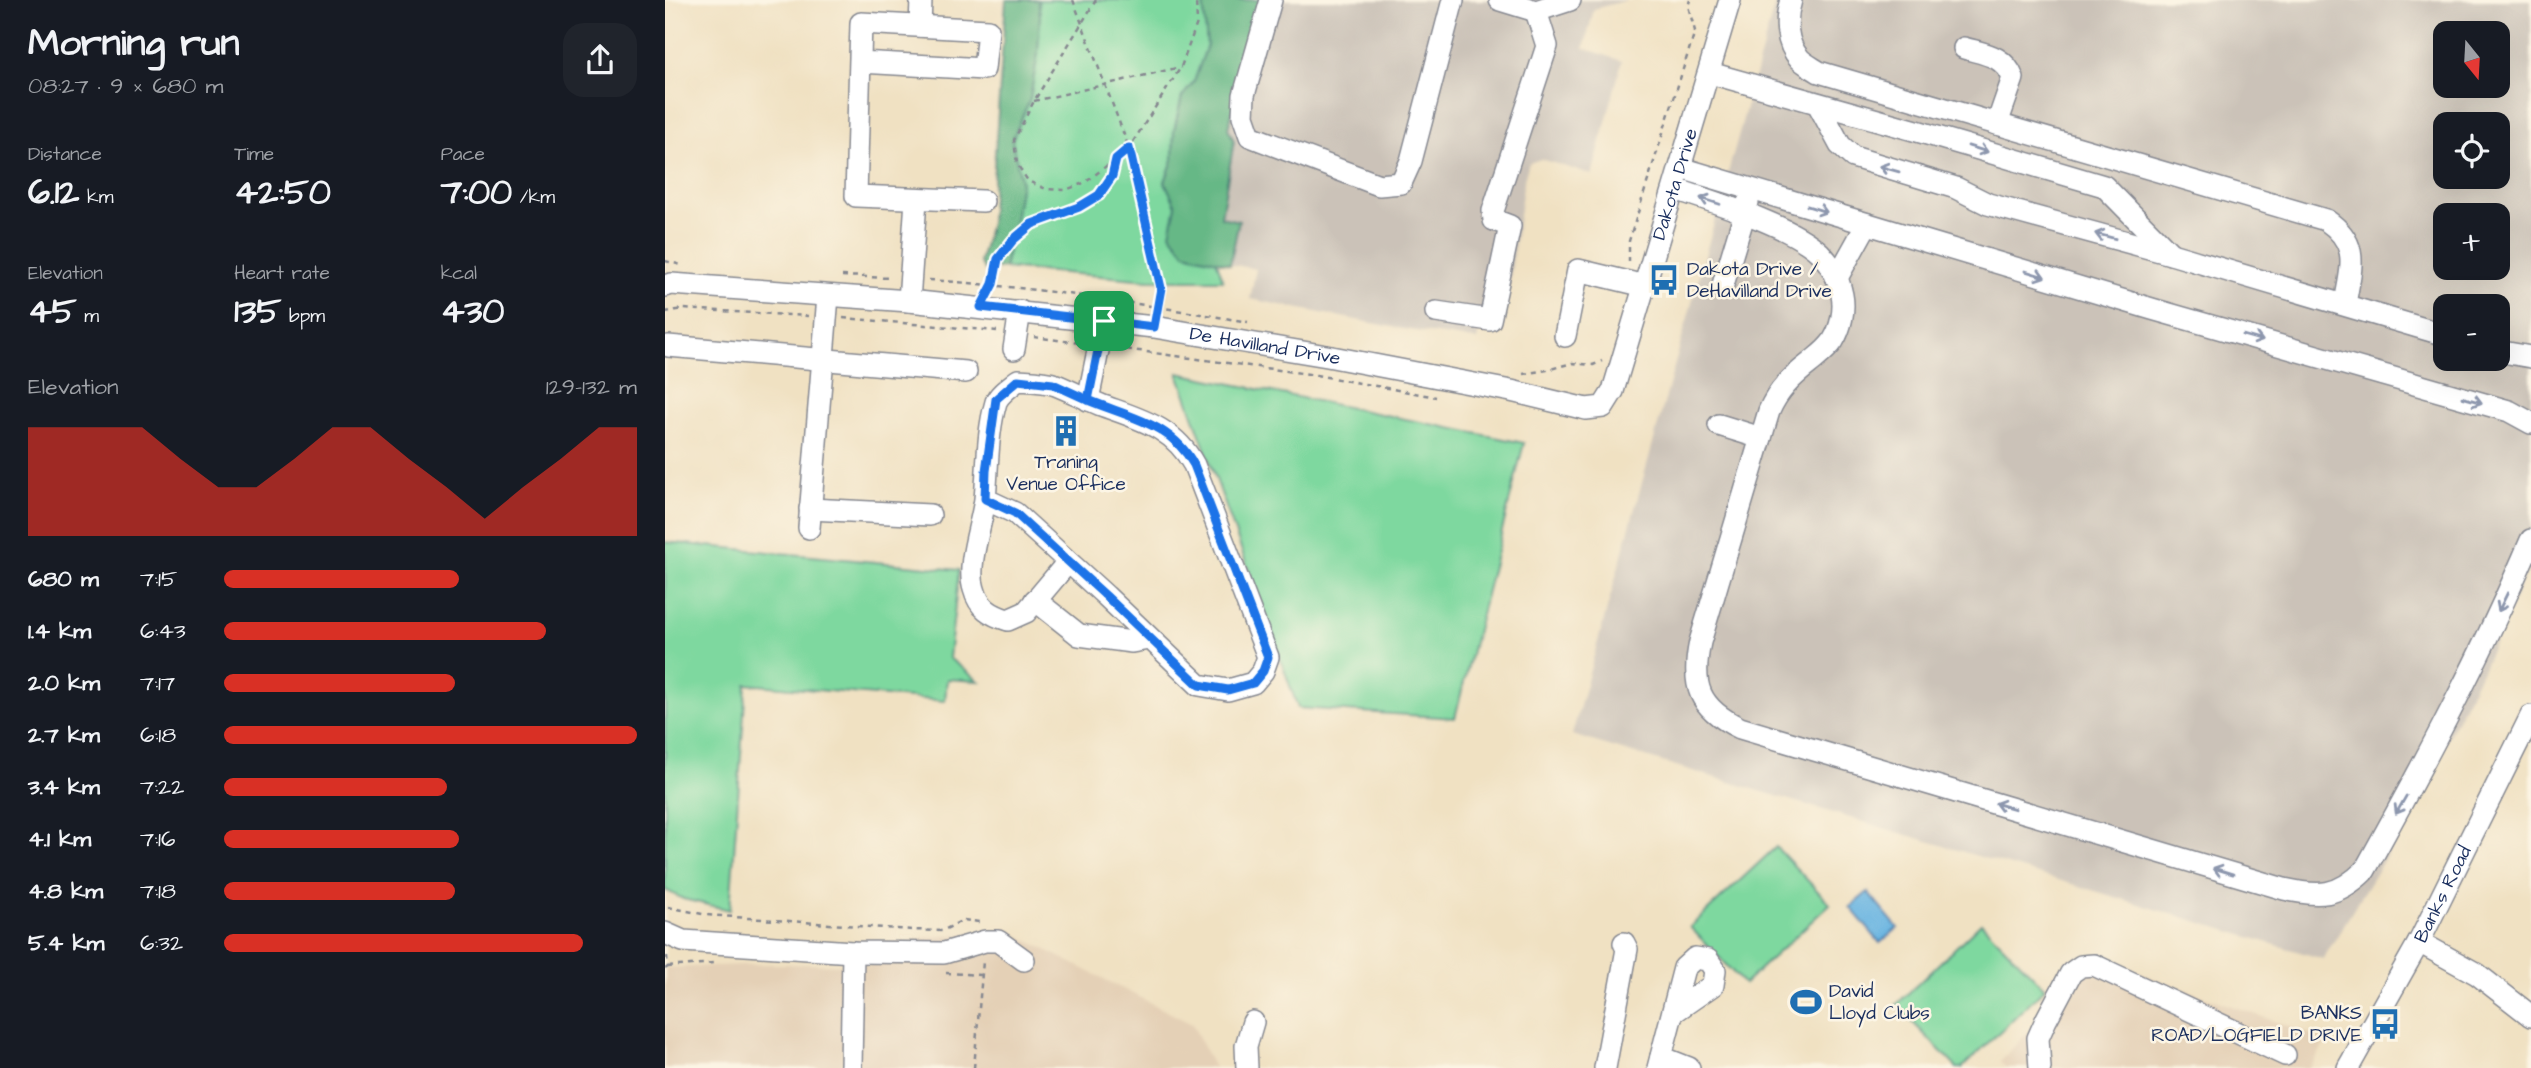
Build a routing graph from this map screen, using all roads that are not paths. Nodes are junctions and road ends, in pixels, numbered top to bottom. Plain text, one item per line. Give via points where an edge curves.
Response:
1 (921, 0) edge
2 (1271, 0) edge
3 (1453, 0) edge
4 (1500, 0) edge
5 (1570, 0) edge
6 (1730, 0) edge
7 (1791, 0) edge
8 (1529, 6) edge
9 (920, 26) junction
10 (1964, 48) dead end
11 (860, 62) junction
12 (1710, 73) junction
13 (1818, 104) junction
14 (1997, 124) junction
15 (1681, 168) junction
16 (1675, 190) junction
17 (1752, 190) junction
18 (916, 200) junction
19 (983, 201) dead end
20 (1745, 214) junction
21 (1867, 224) junction
22 (2171, 254) junction
23 (1837, 278) junction
24 (1637, 283) junction
25 (667, 284) edge
26 (1722, 288) dead end
27 (828, 296) junction
28 (909, 300) junction
29 (2345, 304) junction
30 (1020, 311) junction
31 (1436, 312) dead end
32 (1104, 321) junction
33 (2433, 331) edge
34 (1565, 337) dead end
35 (668, 346) dead end
36 (1014, 349) dead end
37 (2510, 353) edge
38 (2531, 357) edge
39 (823, 358) junction
40 (966, 372) dead end
41 (1088, 400) junction
42 (1603, 407) joint
43 (2531, 423) edge
44 (1719, 425) dead end
45 (1761, 438) junction
46 (985, 499) junction
47 (930, 516) dead end
48 (2531, 540) edge
49 (1068, 562) junction
50 (1035, 600) junction
51 (1149, 639) junction
52 (2531, 716) edge
53 (671, 941) edge
54 (2419, 942) junction
55 (1624, 943) dead end
56 (853, 952) junction
57 (1024, 960) dead end
58 (1674, 1012) dead end
59 (2531, 1016) edge
60 (1253, 1022) dead end
61 (2285, 1055) dead end
62 (1659, 1063) edge
63 (851, 1068) edge
64 (1247, 1068) edge
65 (1605, 1068) edge
66 (1689, 1068) edge
67 (2040, 1068) edge
68 (2348, 1068) edge

1 - 9 street
2 - 3 street via 1244,95 1243,116 1250,136 1379,185 1401,183 1411,161
4 - 8 street
5 - 8 street
6 - 12 street, Dakota Drive
7 - 14 street via 1787,35 1800,59 1819,72
8 - 31 street via 1547,46 1493,211 1493,220 1510,226 1490,320
9 - 11 street via 861,23
9 - 11 street via 988,30 984,69
10 - 14 street via 1999,58 2010,69 2013,78
11 - 18 street via 856,196
12 - 13 street
12 - 15 street, Dakota Drive
13 -> 22 street via 2104,186
22 -> 13 street via 1988,204 1956,188 1853,157 1840,145
14 - 29 street via 2326,220 2342,231 2351,250
15 - 16 street, Dakota Drive
15 - 17 street
20 -> 16 street
16 - 24 street, Dakota Drive
17 - 20 street
17 -> 21 street
18 - 19 street
18 - 28 street
20 - 23 street via 1805,241 1821,254
20 - 26 street
21 - 23 street
21 -> 43 street via 2509,411
22 - 29 street
23 - 45 street via 1843,302 1832,343 1776,396
24 - 34 street via 1578,270
24 - 42 street, Dakota Drive via 1613,391
25 - 27 street, De Havilland Drive
27 - 28 street, De Havilland Drive
27 - 39 street
28 - 30 street, De Havilland Drive
29 - 33 street
30 - 32 street, De Havilland Drive
30 - 36 street
32 - 41 street
32 - 42 street, De Havilland Drive via 1327,356 1586,409
35 - 39 street
37 - 38 street
39 - 40 street
39 - 47 street via 809,518
41 - 46 street via 1053,384 1018,380 996,399
41 - 51 street via 1144,420 1185,448 1268,657 1253,683 1228,690 1199,685
44 - 45 street
48 -> 45 street via 2426,761 2365,870 2341,889 2307,894 1740,728 1713,711 1703,700 1695,666
46 - 49 street via 1015,513
46 - 50 street via 973,588 990,614 1008,620 1025,612
49 - 50 street
49 - 51 street
50 - 51 street via 1079,635 1132,642
52 - 54 street, Banks Road
53 - 56 street
54 - 59 street via 2477,974
54 - 68 street, Banks Road
55 - 65 street via 1627,949
56 - 57 street via 944,953 985,940 998,941
56 - 63 street
58 - 62 street
60 - 64 street via 1246,1046
61 - 67 street via 2094,965 2071,973 2046,1020 2038,1038
62 - 66 street

